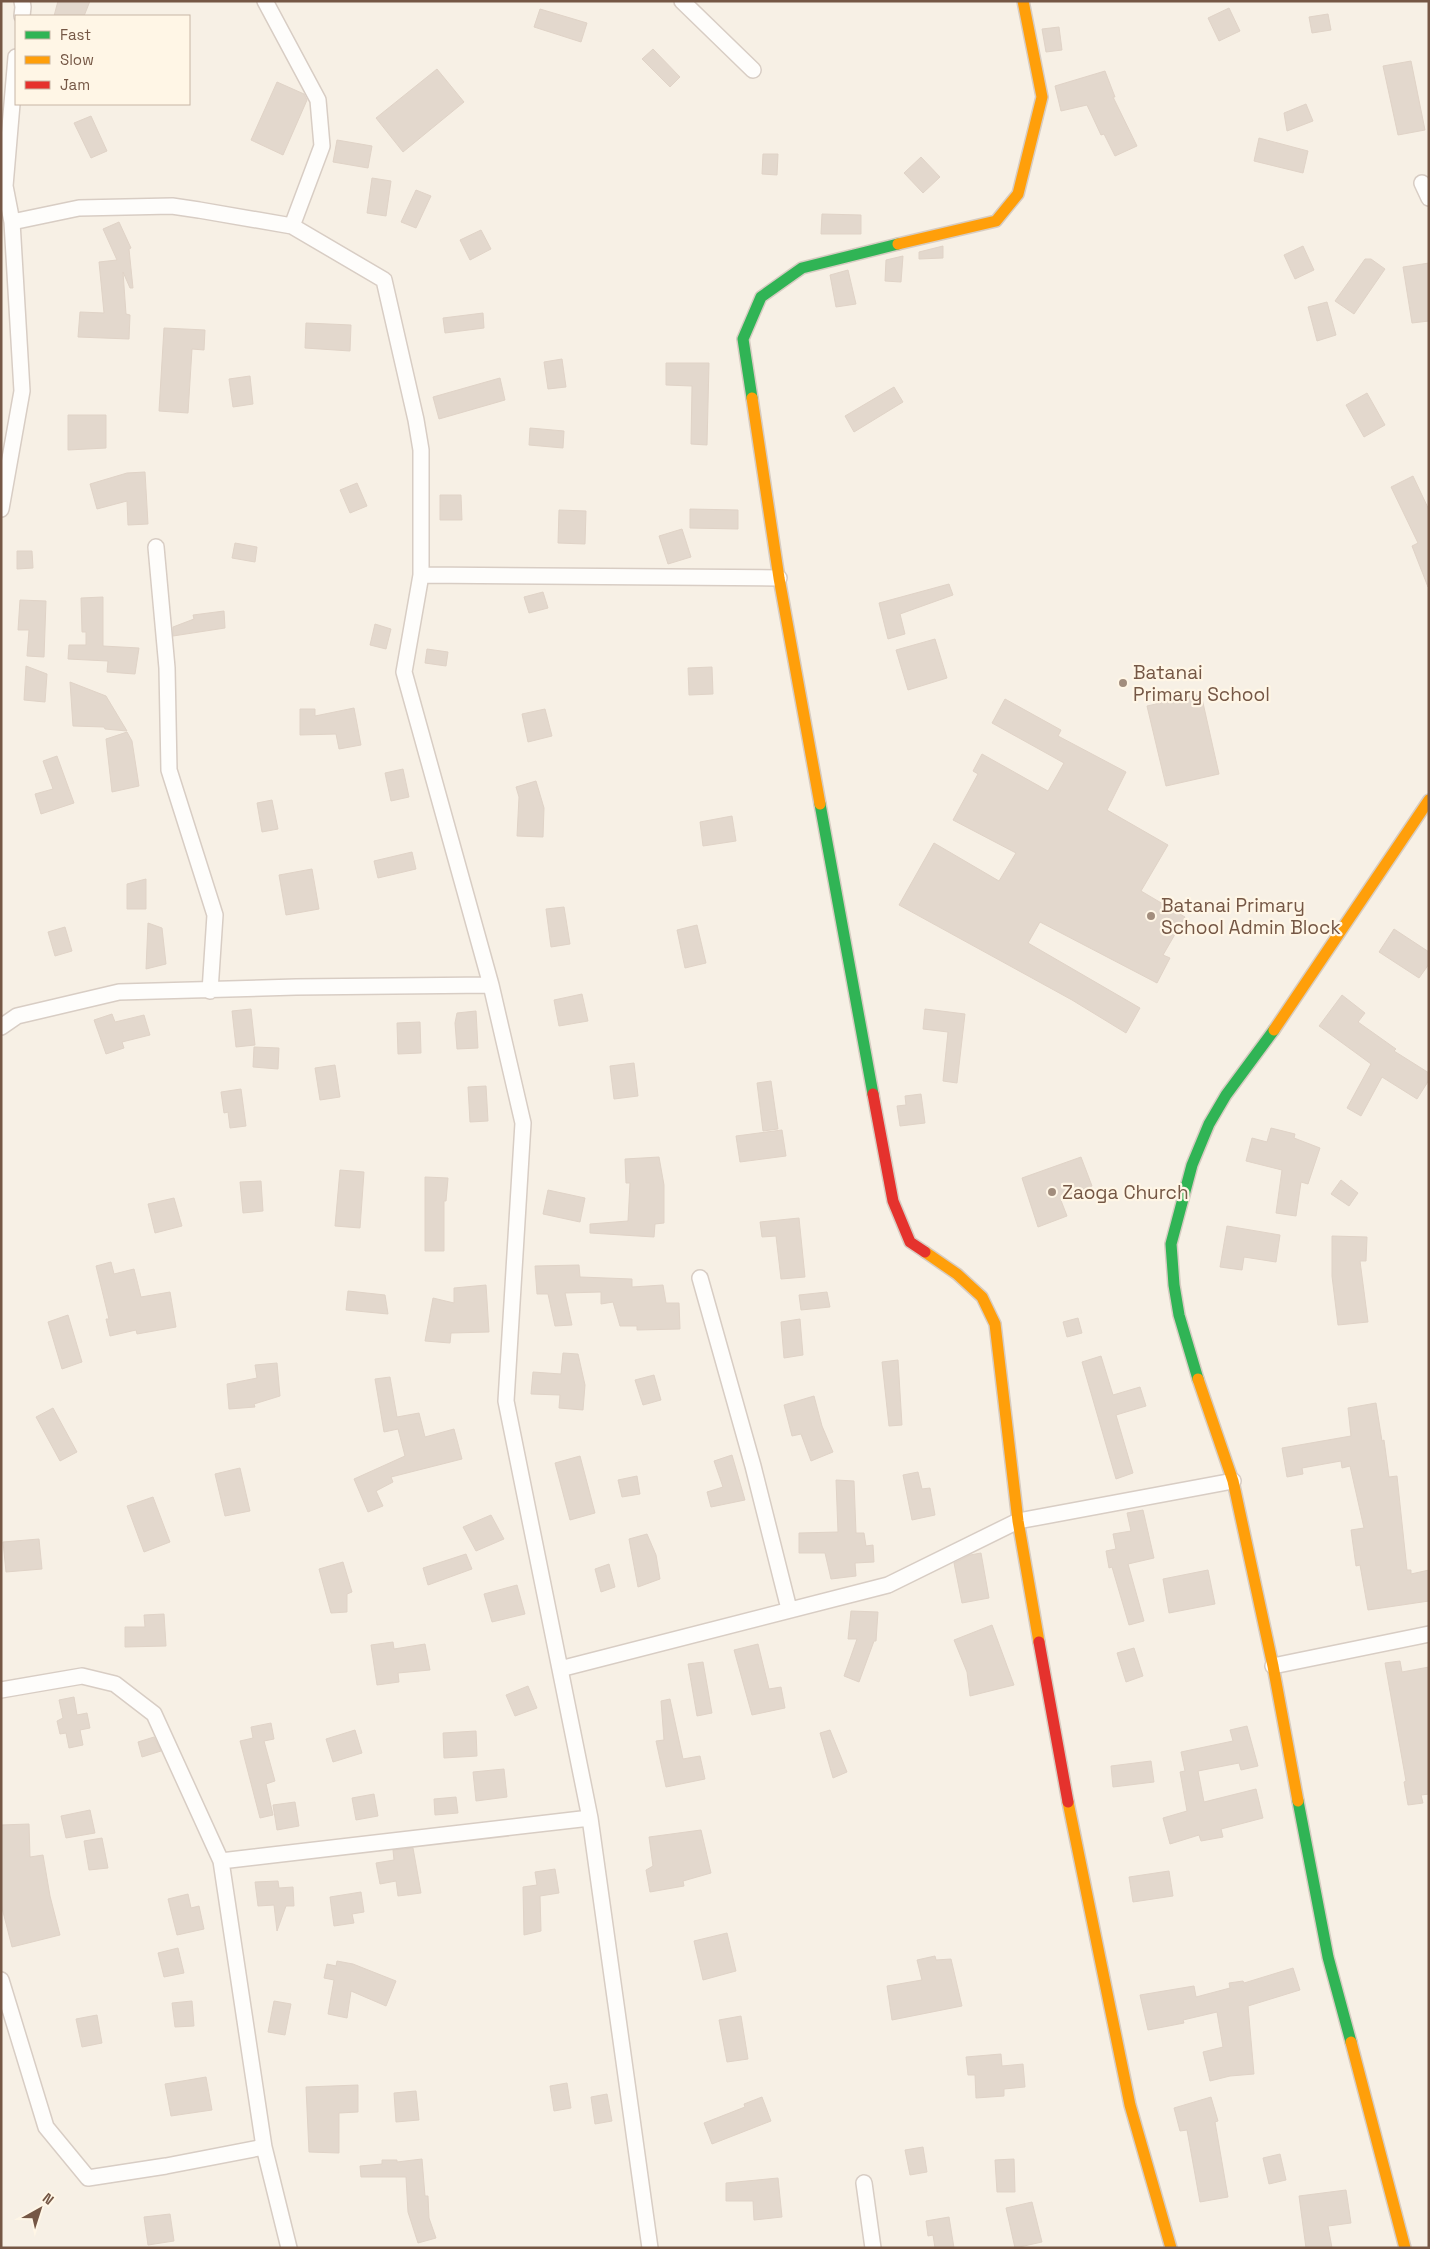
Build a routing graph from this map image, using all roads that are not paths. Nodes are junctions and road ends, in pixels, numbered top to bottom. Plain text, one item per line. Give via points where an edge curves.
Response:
1 (22, 1) edge
2 (266, 1) edge
3 (682, 1) edge
4 (1023, 1) edge
5 (22, 15) edge
6 (15, 69) edge
7 (753, 70) dead end
8 (1422, 183) dead end
9 (1429, 198) edge
10 (12, 222) junction
11 (292, 226) junction
12 (1, 509) edge
13 (156, 547) dead end
14 (421, 575) junction
15 (779, 578) junction
16 (1429, 800) edge
17 (491, 985) junction
18 (210, 991) junction
19 (1, 1027) edge
20 (700, 1278) dead end
21 (1233, 1481) junction
22 (1018, 1521) junction
23 (789, 1609) junction
24 (1429, 1634) edge
25 (1274, 1666) junction
26 (560, 1670) junction
27 (1, 1690) edge
28 (590, 1818) junction
29 (221, 1861) junction
30 (1, 1980) edge
31 (264, 2147) junction
32 (864, 2183) dead end
33 (289, 2248) edge
34 (650, 2248) edge
35 (873, 2248) edge
36 (1171, 2248) edge
37 (1405, 2248) edge

1 - 5 street
2 - 11 street via 318,100 322,146
3 - 7 street
4 - 15 street via 1042,97 1018,194 996,221 802,268 761,297 743,339
6 - 10 street via 5,186
8 - 9 street
10 - 11 street via 79,208 172,206
10 - 12 street via 22,391
11 - 14 street via 384,280 421,450
13 - 18 street via 167,668 169,770 215,915
14 - 15 street
14 - 17 street via 404,672
15 - 22 street via 893,1201 910,1242 957,1274 982,1297 995,1324
16 - 21 street via 1294,1002 1226,1095 1209,1124 1192,1165 1171,1244 1174,1285 1188,1348
17 - 18 street
17 - 26 street via 523,1123 506,1401
18 - 19 street via 119,992 17,1016
20 - 23 street
21 - 22 street
21 - 25 street
22 - 23 street via 888,1585
22 - 36 street via 1063,1774 1130,2104
23 - 26 street
24 - 25 street
25 - 37 street via 1328,1957
26 - 28 street
27 - 29 street via 82,1676 115,1684 154,1714
28 - 29 street
28 - 34 street
29 - 31 street
30 - 31 street via 46,2127 88,2178
31 - 33 street
32 - 35 street

